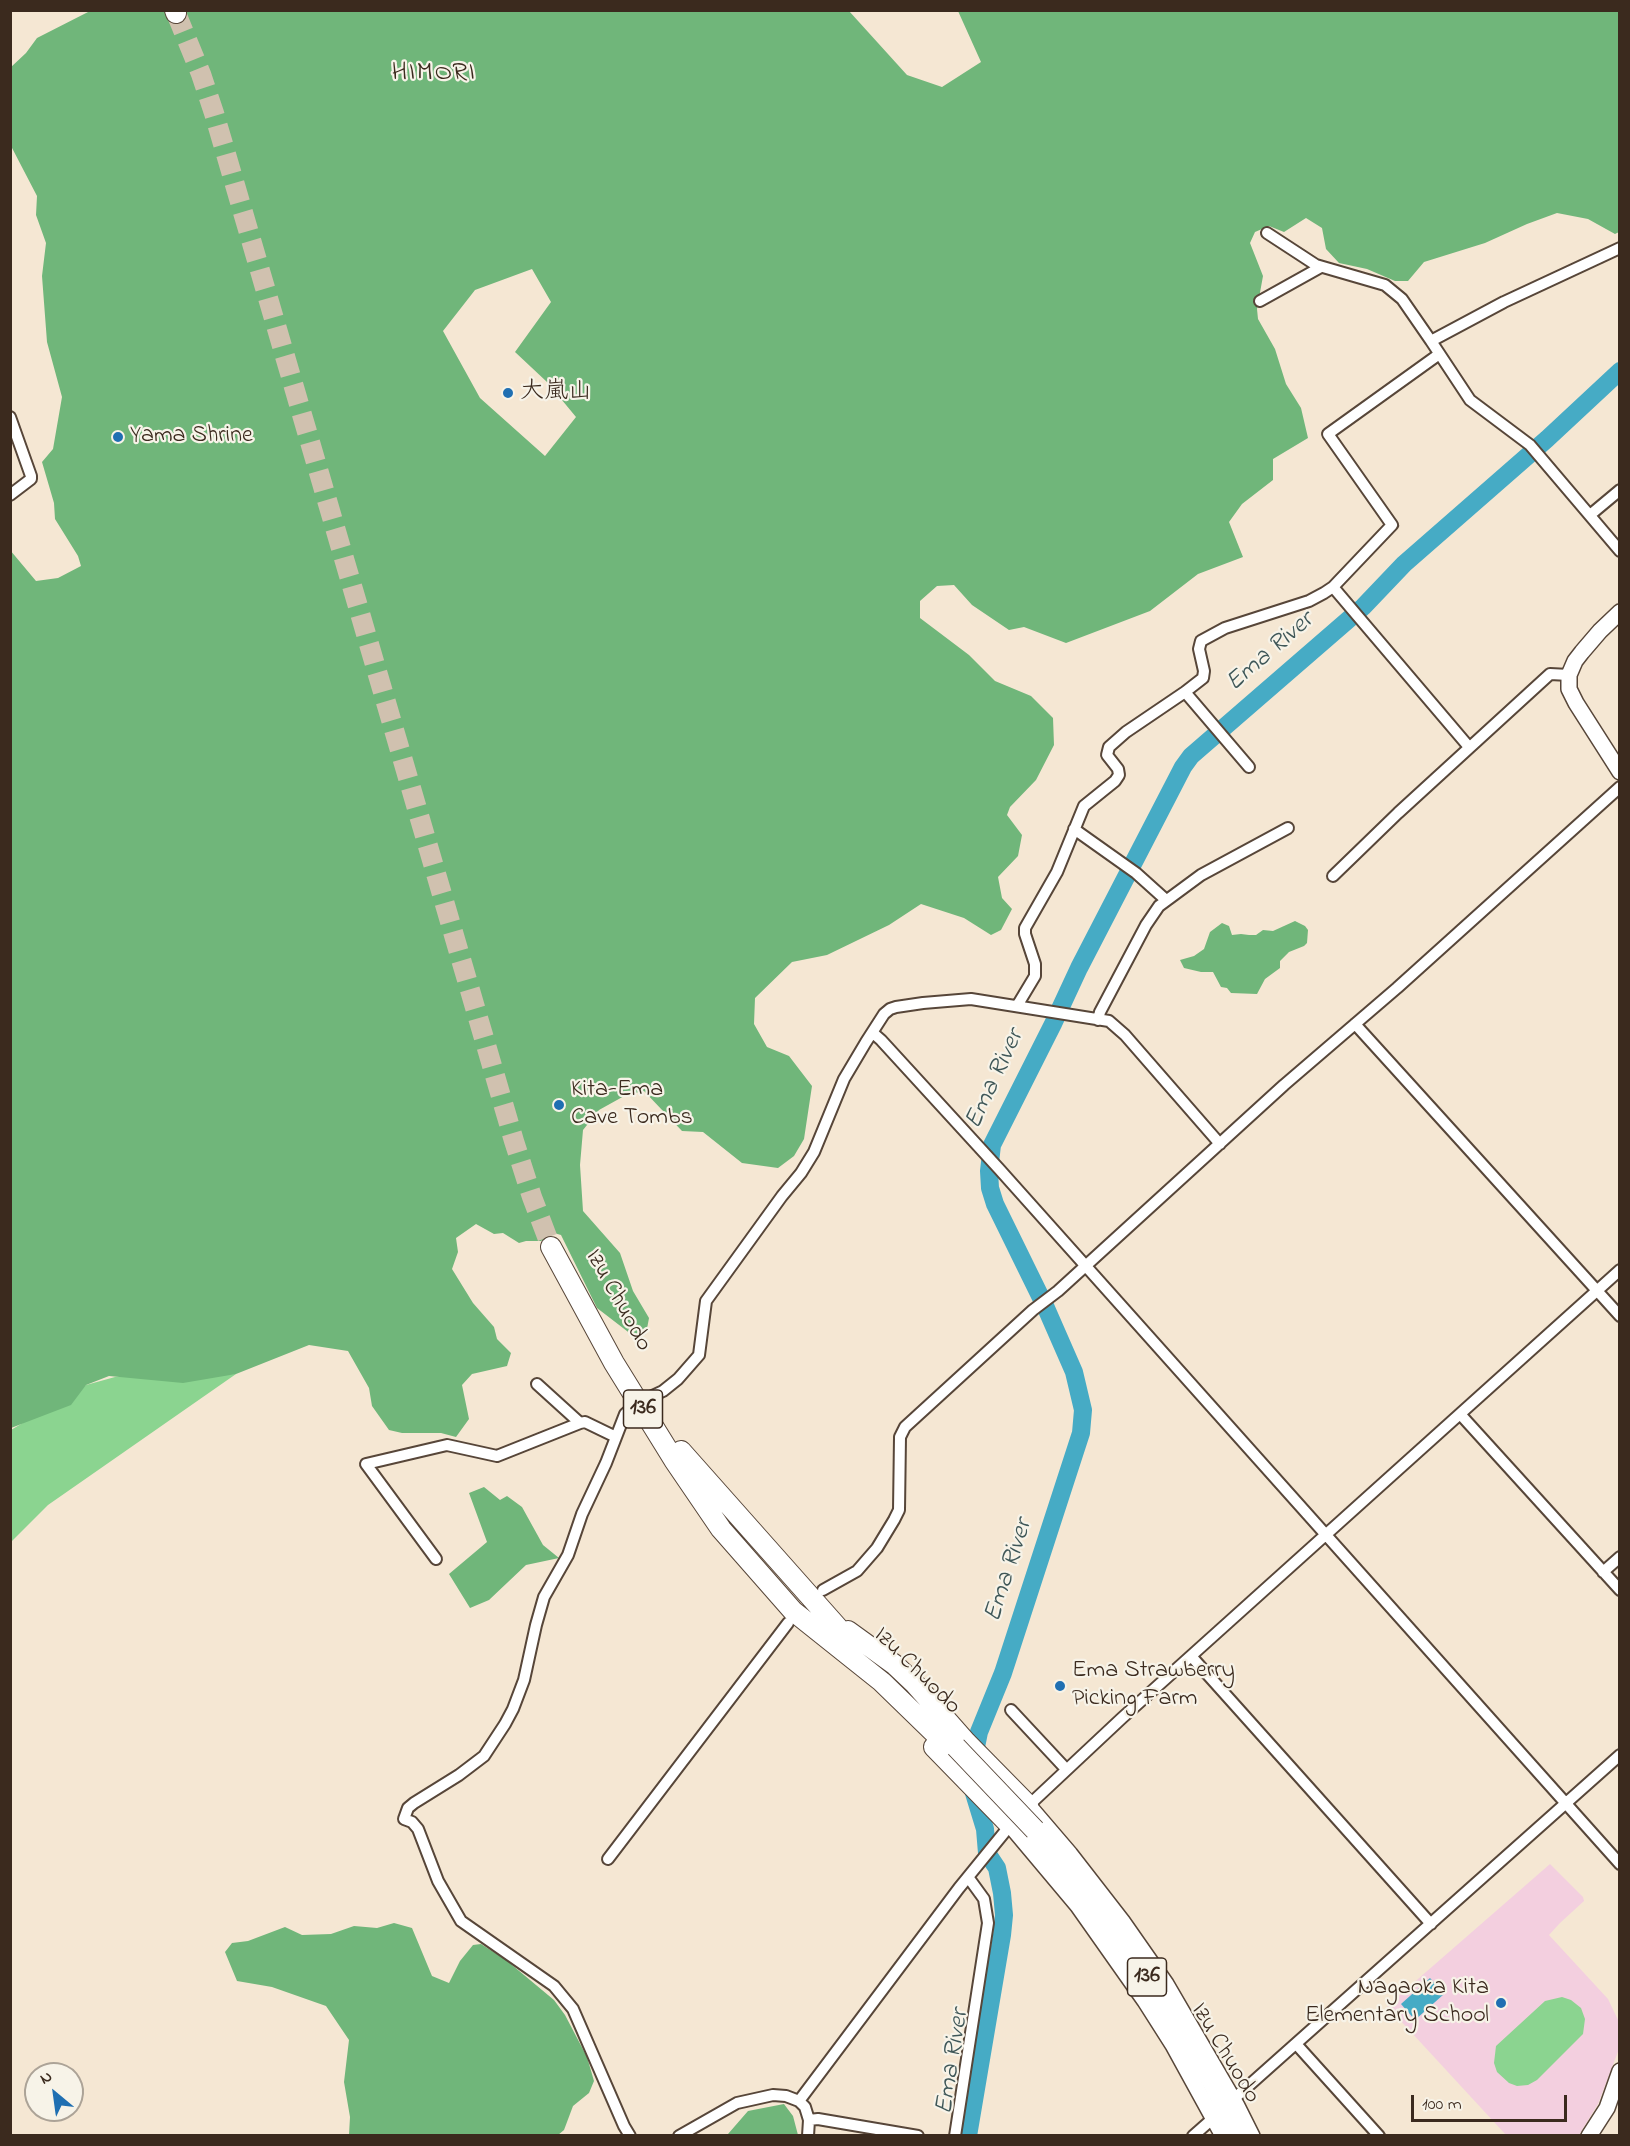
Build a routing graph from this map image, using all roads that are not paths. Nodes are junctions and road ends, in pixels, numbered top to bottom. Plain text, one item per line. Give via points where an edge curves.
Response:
1 (1267, 233) dead end
2 (1620, 248) edge
3 (1321, 267) junction
4 (1260, 301) dead end
5 (1431, 341) junction
6 (1438, 355) junction
7 (10, 417) edge
8 (1620, 490) edge
9 (10, 495) edge
10 (1590, 515) junction
11 (1620, 551) edge
12 (1333, 587) junction
13 (1620, 612) edge
14 (1569, 675) junction
15 (1185, 692) junction
16 (1469, 747) junction
17 (1249, 767) dead end
18 (1620, 772) edge
19 (1620, 787) edge
20 (1288, 828) dead end
21 (1074, 829) junction
22 (1333, 876) dead end
23 (1166, 900) junction
24 (1017, 1006) junction
25 (1098, 1020) junction
26 (1355, 1024) junction
27 (873, 1033) junction
28 (1220, 1144) junction
29 (554, 1245) tunnel mouth
30 (1085, 1266) junction
31 (1620, 1270) edge
32 (1596, 1291) junction
33 (1620, 1316) edge
34 (537, 1384) dead end
35 (648, 1398) dead end
36 (633, 1407) dead end
37 (1460, 1414) junction
38 (580, 1423) junction
39 (616, 1437) junction
40 (1326, 1535) junction
41 (1620, 1557) edge
42 (436, 1559) dead end
43 (1603, 1572) junction
44 (823, 1590) dead end
45 (1620, 1590) edge
46 (788, 1623) dead end
47 (1191, 1656) junction
48 (1011, 1710) dead end
49 (957, 1751) junction
50 (1620, 1755) edge
51 (1066, 1769) junction
52 (1566, 1803) junction
53 (1028, 1805) junction
54 (1010, 1825) junction
55 (1032, 1832) junction
56 (608, 1859) dead end
57 (1620, 1864) edge
58 (968, 1877) junction
59 (1431, 1924) junction
60 (1297, 2044) junction
61 (1620, 2071) edge
62 (1237, 2096) dead end
63 (799, 2101) junction
64 (809, 2120) junction
65 (1210, 2121) dead end
66 (630, 2136) edge
67 (679, 2136) edge
68 (808, 2136) edge
69 (918, 2136) edge
70 (956, 2136) edge
71 (1193, 2136) edge
72 (1223, 2136) edge
73 (1232, 2136) edge
74 (1241, 2136) edge
75 (1251, 2136) edge
76 (1378, 2136) edge
77 (1589, 2136) edge

1 - 3 street
2 - 5 street
3 - 4 street
3 - 5 street via 1385,285 1402,299
5 - 6 street
6 - 10 street via 1474,404 1530,445
6 - 12 street via 1328,434 1392,525
7 - 9 street via 31,476
8 - 10 street
10 - 11 street
12 - 15 street via 1309,601 1233,625 1206,638 1199,644 1204,675
12 - 16 street
13 - 14 main road via 1582,652
14 - 16 street via 1551,674
14 - 18 main road via 1569,689 1576,704
15 - 17 street
15 - 21 street via 1109,747 1107,755 1119,775 1087,802
16 - 22 street
19 - 26 street
20 - 23 street via 1202,875
21 - 23 street
21 - 24 street via 1057,872 1025,928 1035,976
23 - 25 street via 1146,925
24 - 25 street
24 - 27 street via 971,999 897,1006 884,1014
25 - 28 street via 1109,1021 1125,1035
26 - 28 street
26 - 32 street
27 - 30 street
27 - 35 street via 844,1079 808,1162 706,1300 699,1355 678,1379
28 - 30 street
29 - 49 highway, Izu Chuodo / 136 via 614,1363 721,1529 784,1603 821,1622
30 - 40 street
30 - 44 street via 905,1427 900,1437 899,1510 894,1520 857,1571
31 - 32 street
32 - 33 street
32 - 37 street
34 - 38 street
36 - 39 street via 625,1414
37 - 40 street
37 - 43 street
38 - 39 street
38 - 42 street via 497,1456 447,1445 366,1464
39 - 66 street via 568,1555 544,1597 524,1680 505,1724 484,1756 414,1803 404,1819 418,1829 438,1881 461,1921 554,1986 573,2009
40 - 47 street
40 - 52 street
41 - 43 street
43 - 45 street
46 - 56 street
47 - 51 street
47 - 59 street
48 - 51 street
49 - 53 highway via 1002,1778
49 - 54 highway, 136
49 - 55 highway, Izu Chuodo / 136
50 - 52 street
51 - 53 street
52 - 57 street
52 - 59 street
53 - 54 street
53 - 75 main road via 1122,1921 1166,1984
54 - 58 street
54 - 72 main road via 1078,1906 1144,2001
55 - 73 highway, Izu Chuodo / 136 via 1122,1951
55 - 74 highway, Izu Chuodo / 136 via 1077,1880 1127,1947 1213,2083
58 - 63 street
58 - 70 street via 984,1899 988,1923
59 - 60 street
60 - 62 street
60 - 76 street
61 - 77 main road via 1606,2108
63 - 64 street
63 - 67 street via 773,2095 737,2103
64 - 68 street
64 - 69 street
65 - 71 street

